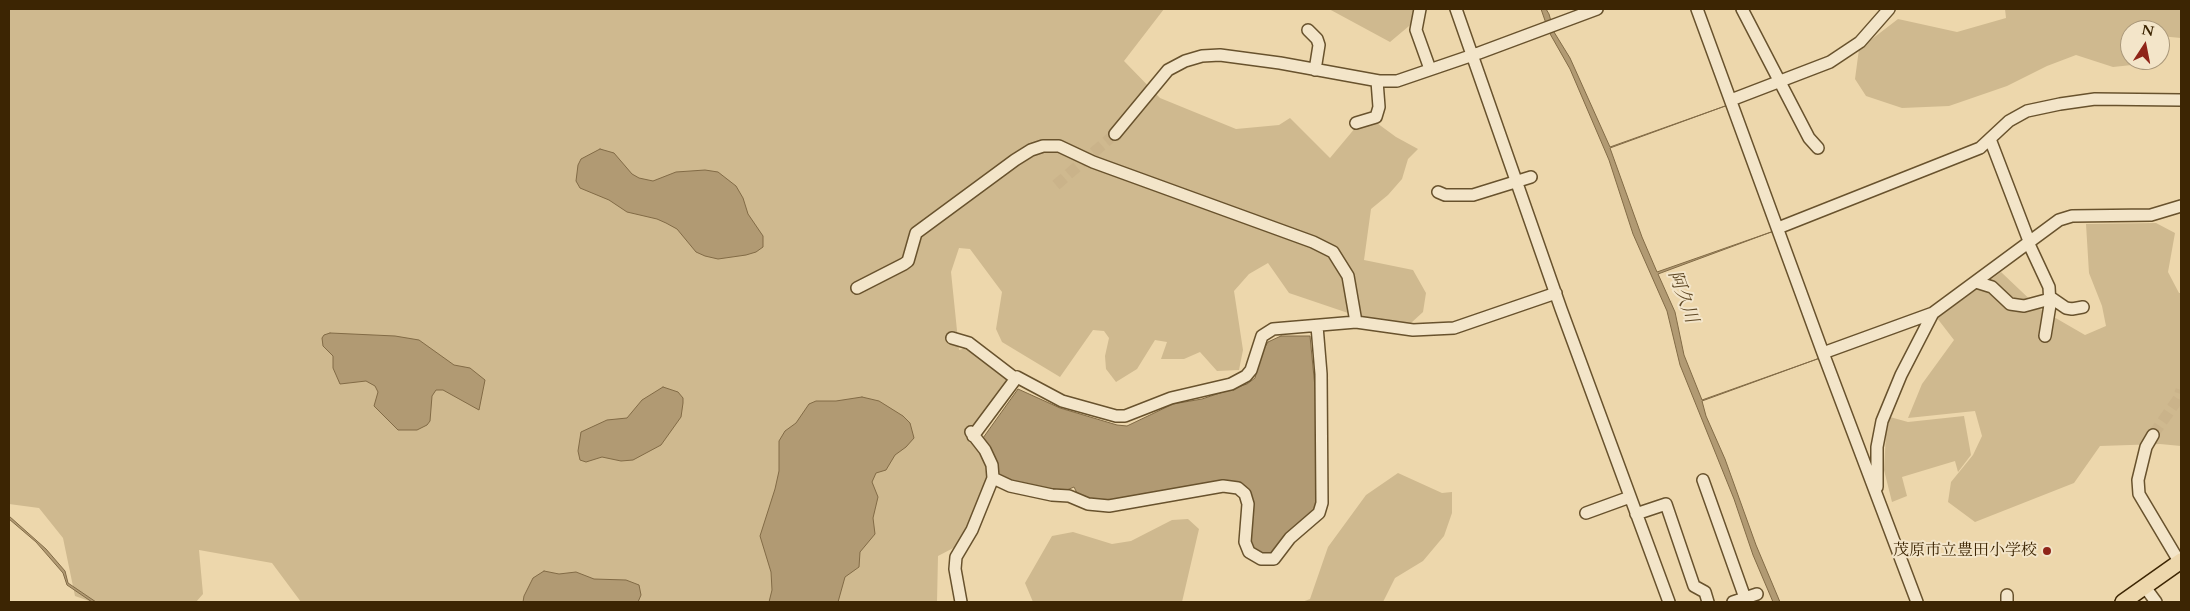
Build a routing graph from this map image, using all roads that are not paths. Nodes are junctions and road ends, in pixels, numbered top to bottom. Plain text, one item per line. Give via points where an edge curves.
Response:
1 (1420, 9) edge
2 (1456, 9) edge
3 (1597, 9) edge
4 (1697, 9) edge
5 (1742, 9) edge
6 (1889, 9) edge
7 (1308, 30) dead end
8 (1471, 54) junction
9 (1430, 69) junction
10 (1314, 70) junction
11 (1377, 81) junction
12 (1780, 82) junction
13 (1731, 100) junction
14 (2181, 100) edge
15 (1356, 123) dead end
16 (1115, 134) tunnel mouth
17 (1990, 139) junction
18 (1818, 148) dead end
19 (1531, 177) dead end
20 (1516, 182) junction
21 (1438, 192) dead end
22 (2181, 206) edge
23 (1778, 228) junction
24 (2028, 241) junction
25 (1976, 282) junction
26 (857, 288) dead end
27 (1557, 296) junction
28 (2050, 298) junction
29 (2083, 307) dead end
30 (1933, 314) junction
31 (1356, 322) junction
32 (1316, 326) junction
33 (2045, 336) dead end
34 (952, 338) dead end
35 (1823, 353) junction
36 (1016, 379) junction
37 (2153, 435) tunnel mouth
38 (993, 478) junction
39 (1703, 480) dead end
40 (1877, 491) junction
41 (1630, 497) junction
42 (1586, 513) dead end
43 (1636, 514) junction
44 (2180, 562) edge
45 (2145, 587) junction
46 (1757, 594) dead end
47 (1746, 598) junction
48 (961, 602) edge
49 (1669, 602) edge
50 (1708, 602) edge
51 (1734, 602) edge
52 (1917, 602) edge
53 (2123, 602) edge
54 (2156, 602) edge

1 - 9 street via 1416,30
2 - 8 street
3 - 8 street
4 - 13 street
5 - 12 street
6 - 12 street via 1860,42 1830,62
7 - 10 street via 1318,39 1319,45
8 - 9 street
8 - 20 street
9 - 11 street via 1397,81
10 - 11 street
10 - 16 street via 1220,55 1185,61 1168,70 1156,82
11 - 15 street via 1379,107 1376,117
12 - 13 street
12 - 18 street via 1809,138
13 - 23 street
14 - 17 street via 2113,98 2060,104 2026,111 2009,121
17 - 23 street via 1960,158
17 - 24 street
19 - 20 street
20 - 21 street via 1472,195
20 - 27 street
22 - 24 street via 2151,215 2072,216 2059,220
23 - 35 street
24 - 25 street
24 - 28 street via 2044,273
25 - 28 street via 1992,287 2010,304 2024,306
25 - 30 street
26 - 31 street via 904,264 916,233 1015,160 1043,146 1059,146 1093,162 1333,252 1348,276
27 - 31 street via 1459,334 1433,337 1413,330
27 - 41 street
28 - 29 street via 2066,308
28 - 33 street
30 - 35 street
30 - 40 street via 1882,421 1877,447
31 - 32 street
32 - 36 street via 1273,330 1262,336 1251,370 1230,384 1171,398 1125,416 1062,400 1018,377
32 - 38 street via 1321,374 1322,503 1319,513 1290,538 1274,559 1261,559 1249,552 1245,542 1248,504 1245,494 1238,488 1223,486 1109,506 1010,486
34 - 36 street via 969,343
35 - 40 street
36 - 38 street via 972,434 985,450 992,465
37 - 44 street via 2146,447 2138,480 2139,494
38 - 48 street via 972,530 956,557
39 - 47 street
40 - 52 street
41 - 42 street
41 - 43 street
43 - 49 street
43 - 50 street via 1666,504 1694,586 1705,592
44 - 45 main road
45 - 53 main road
45 - 54 street
46 - 47 street
47 - 51 street

